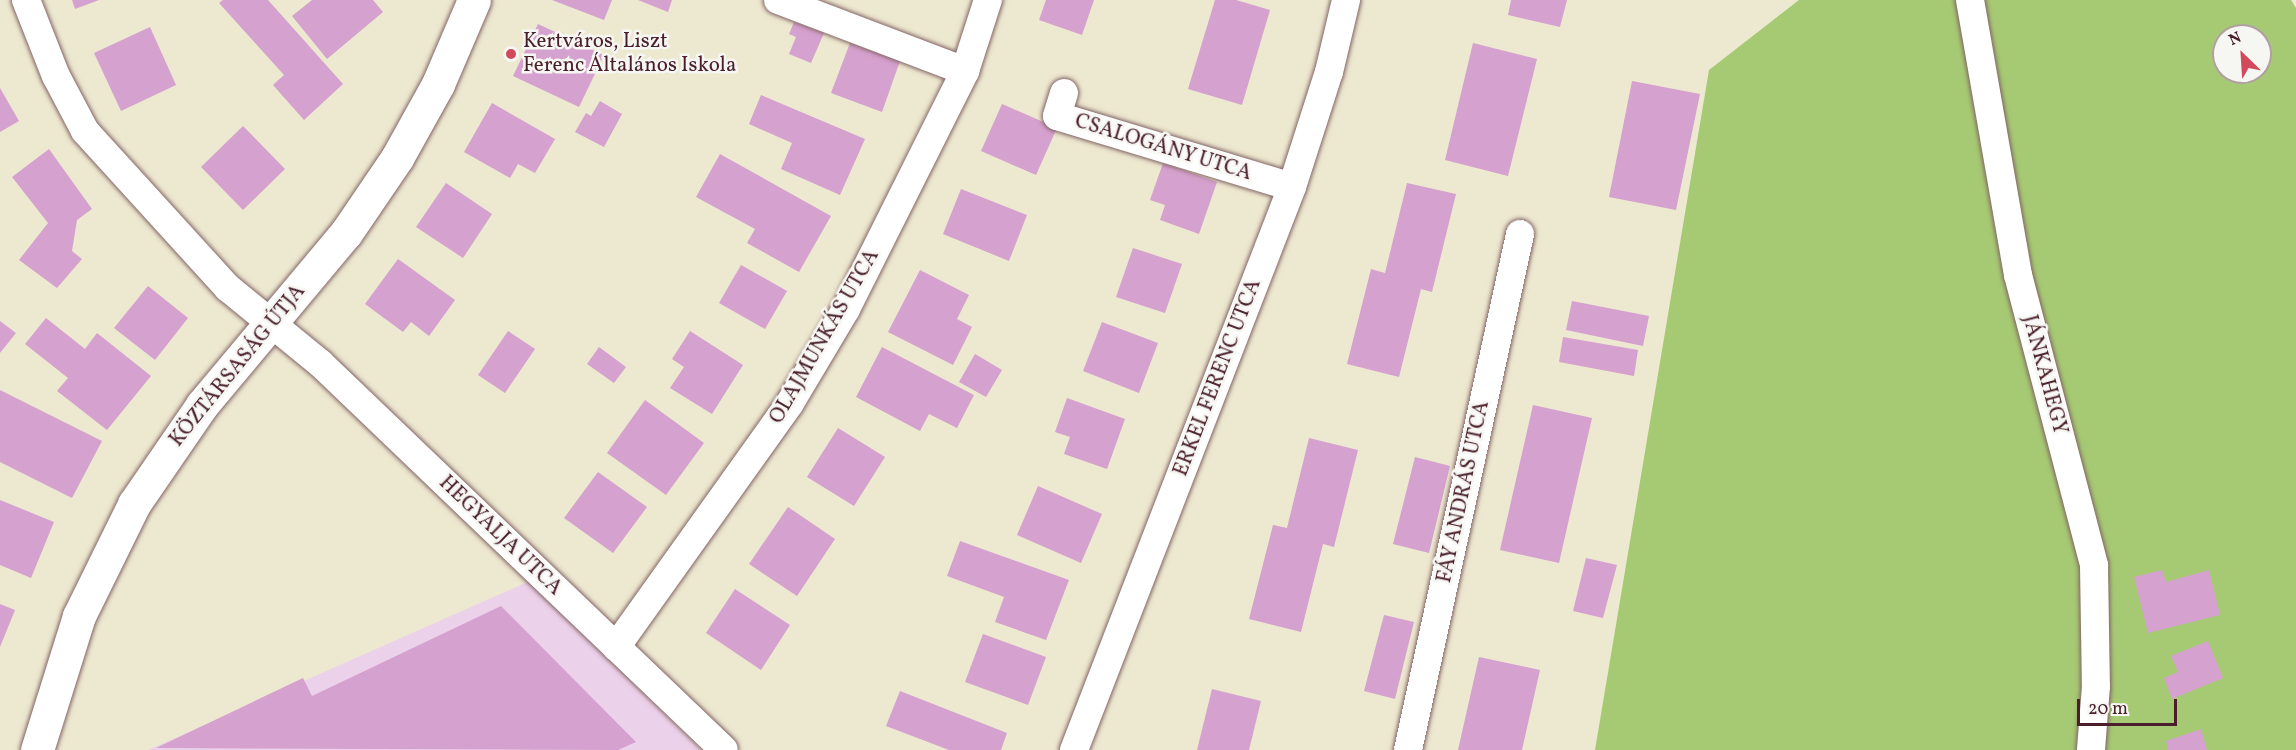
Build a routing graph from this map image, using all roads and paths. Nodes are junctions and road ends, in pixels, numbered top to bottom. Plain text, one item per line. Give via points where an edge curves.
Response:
1 (26, 0) edge
2 (474, 0) edge
3 (778, 0) edge
4 (988, 0) edge
5 (1346, 0) edge
6 (1970, 0) edge
7 (965, 71) junction
8 (1064, 93) dead end
9 (1292, 187) junction
10 (1520, 234) dead end
11 (273, 325) junction
12 (616, 647) junction
13 (38, 750) edge
14 (724, 750) edge
15 (1074, 750) edge
16 (1408, 750) edge
17 (2091, 750) edge

1 - 11 street, HEGYALJA UTCA via 56,76 85,131 228,288
2 - 11 street, KÖZTÁRSASÁG ÚTJA via 438,84 397,158 346,233
3 - 7 street
4 - 7 street, OLAJMUNKÁS UTCA
5 - 9 street, ERKEL FERENC UTCA via 1329,72
6 - 17 street, JÁNKAHEGY via 2018,276 2094,565 2096,686
7 - 12 street, OLAJMUNKÁS UTCA via 846,309 790,403
8 - 9 street, CSALOGÁNY UTCA via 1057,116
9 - 15 street, ERKEL FERENC UTCA
10 - 16 street, FÁY ANDRÁS UTCA
11 - 12 street, HEGYALJA UTCA via 320,363
11 - 13 street, KÖZTÁRSASÁG ÚTJA via 202,405 134,504 79,616
12 - 14 street, HEGYALJA UTCA

